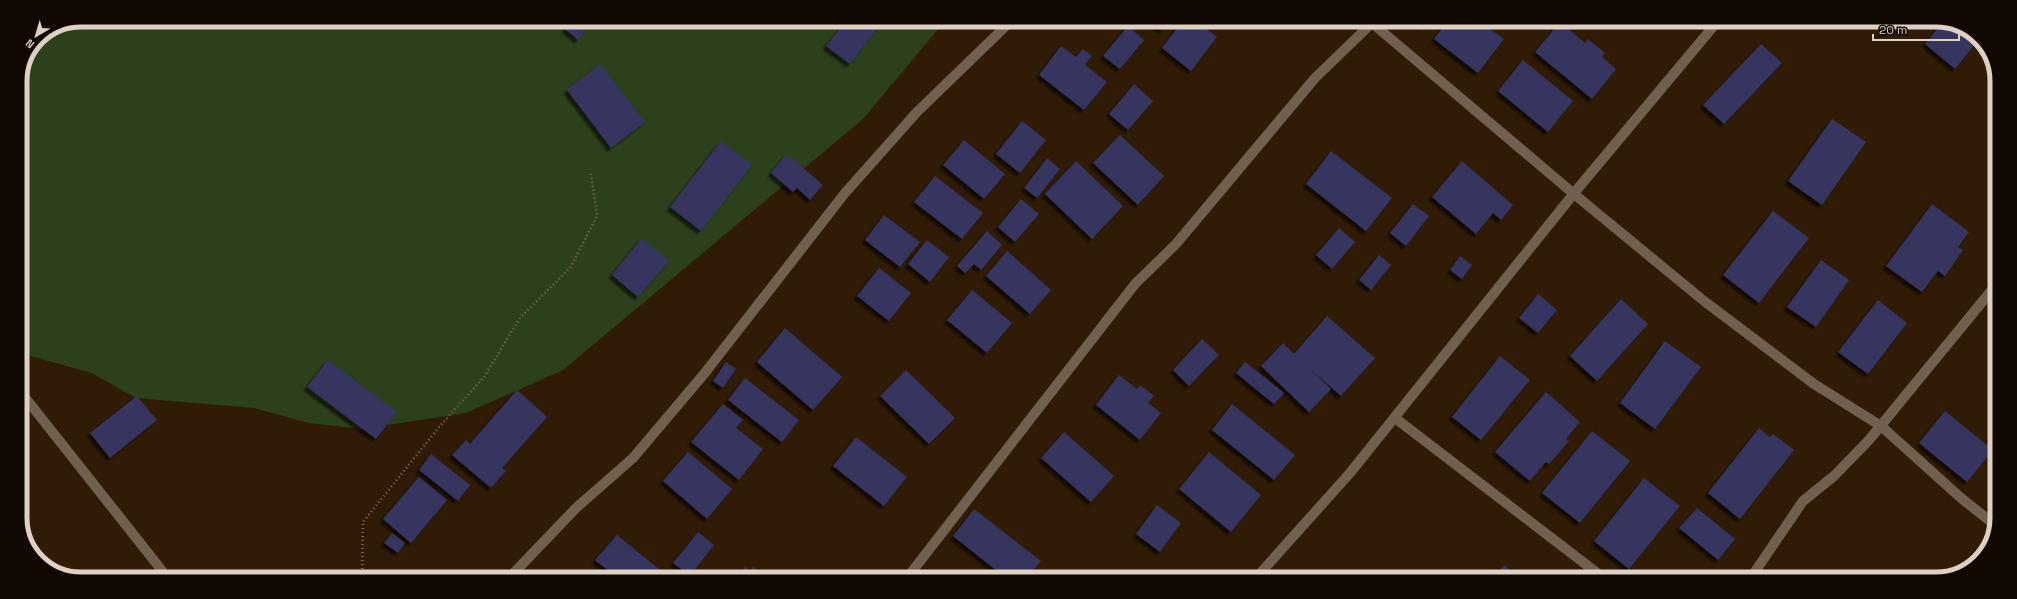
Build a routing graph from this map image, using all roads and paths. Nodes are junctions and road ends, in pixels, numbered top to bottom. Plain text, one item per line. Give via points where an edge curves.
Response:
1 (1005, 27) edge
2 (1368, 27) edge
3 (1379, 27) edge
4 (1713, 27) edge
5 (591, 174) dead end
6 (1574, 194) junction
7 (1990, 292) edge
8 (27, 401) edge
9 (1395, 418) junction
10 (1881, 426) junction
11 (1990, 521) edge
12 (163, 572) edge
13 (362, 572) edge
14 (515, 572) edge
15 (912, 572) edge
16 (1261, 572) edge
17 (1596, 572) edge
18 (1755, 572) edge

1 - 14 street via 917,112 845,193 704,374 633,458 576,508
2 - 15 street via 1315,78 1176,244 1135,284
3 - 6 street
4 - 6 street
5 - 13 path via 597,216 570,268 520,318 484,377 440,426 363,522
6 - 9 street
6 - 10 street via 1704,301 1814,384
7 - 10 street
8 - 12 street
9 - 16 street via 1350,473
9 - 17 street
10 - 11 street
10 - 18 street via 1834,476 1803,500

